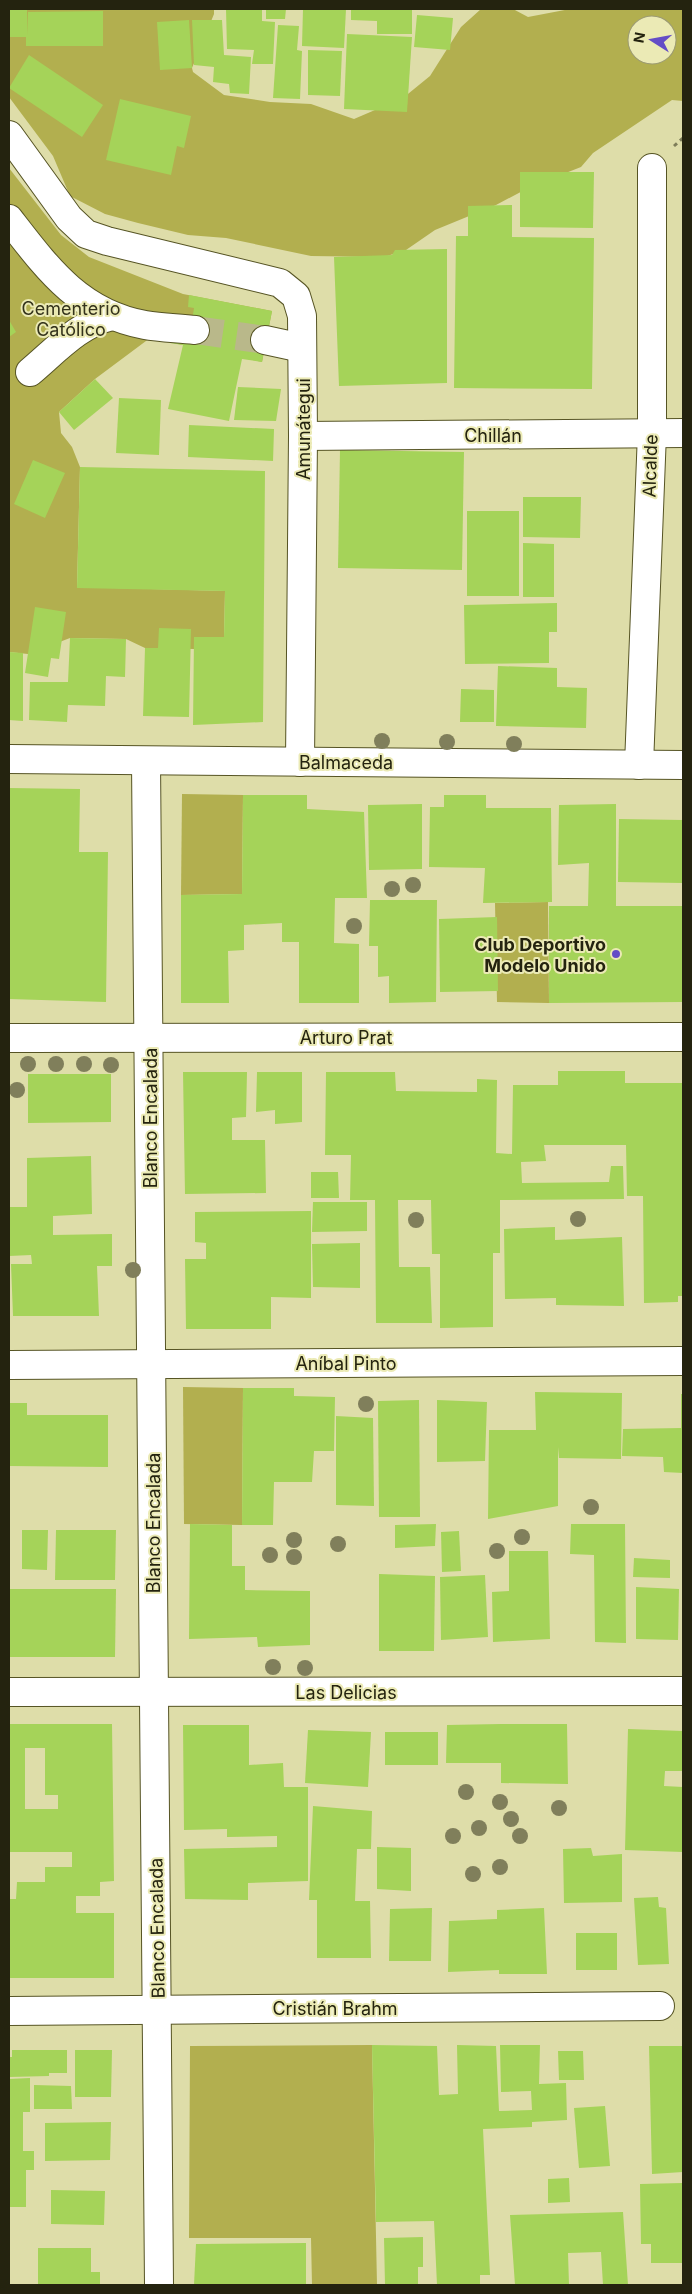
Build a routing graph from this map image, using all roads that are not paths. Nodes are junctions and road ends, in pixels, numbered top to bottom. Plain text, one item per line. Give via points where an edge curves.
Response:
1 (9, 135) edge
2 (652, 168) dead end
3 (9, 219) edge
4 (112, 316) junction
5 (195, 330) tunnel mouth
6 (265, 340) tunnel mouth
7 (302, 348) junction
8 (30, 372) dead end
9 (652, 433) junction
10 (683, 433) edge
11 (303, 436) junction
12 (9, 759) edge
13 (146, 761) junction
14 (300, 762) junction
15 (639, 764) junction
16 (683, 766) edge
17 (683, 1037) edge
18 (9, 1038) edge
19 (149, 1038) junction
20 (683, 1361) edge
21 (152, 1364) junction
22 (9, 1365) edge
23 (683, 1691) edge
24 (9, 1692) edge
25 (154, 1692) junction
26 (660, 2006) dead end
27 (158, 2009) junction
28 (9, 2011) edge
29 (159, 2285) edge

1 - 7 street, Amunátegui via 69,218 86,234 280,283 296,296 302,316
2 - 9 street, Alcalde
3 - 4 street via 46,267 86,303
4 - 5 street via 144,325
4 - 8 street via 100,318 74,335
6 - 7 street
7 - 11 street, Amunátegui
9 - 10 street, Chillán
9 - 11 street, Chillán
9 - 15 street, Alcalde
11 - 14 street, Amunátegui
12 - 13 street, Balmaceda
13 - 14 street, Balmaceda
13 - 19 street, Blanco Encalada
14 - 15 street, Balmaceda
15 - 16 street, Balmaceda
17 - 19 street, Arturo Prat
18 - 19 street, Arturo Prat
19 - 21 street, Blanco Encalada
20 - 21 street, Aníbal Pinto
21 - 22 street, Aníbal Pinto
21 - 25 street, Blanco Encalada
23 - 25 street, Las Delicias
24 - 25 street, Las Delicias
25 - 27 street, Blanco Encalada
26 - 27 street, Cristián Brahm
27 - 28 street, Cristián Brahm
27 - 29 street, Blanco Encalada

